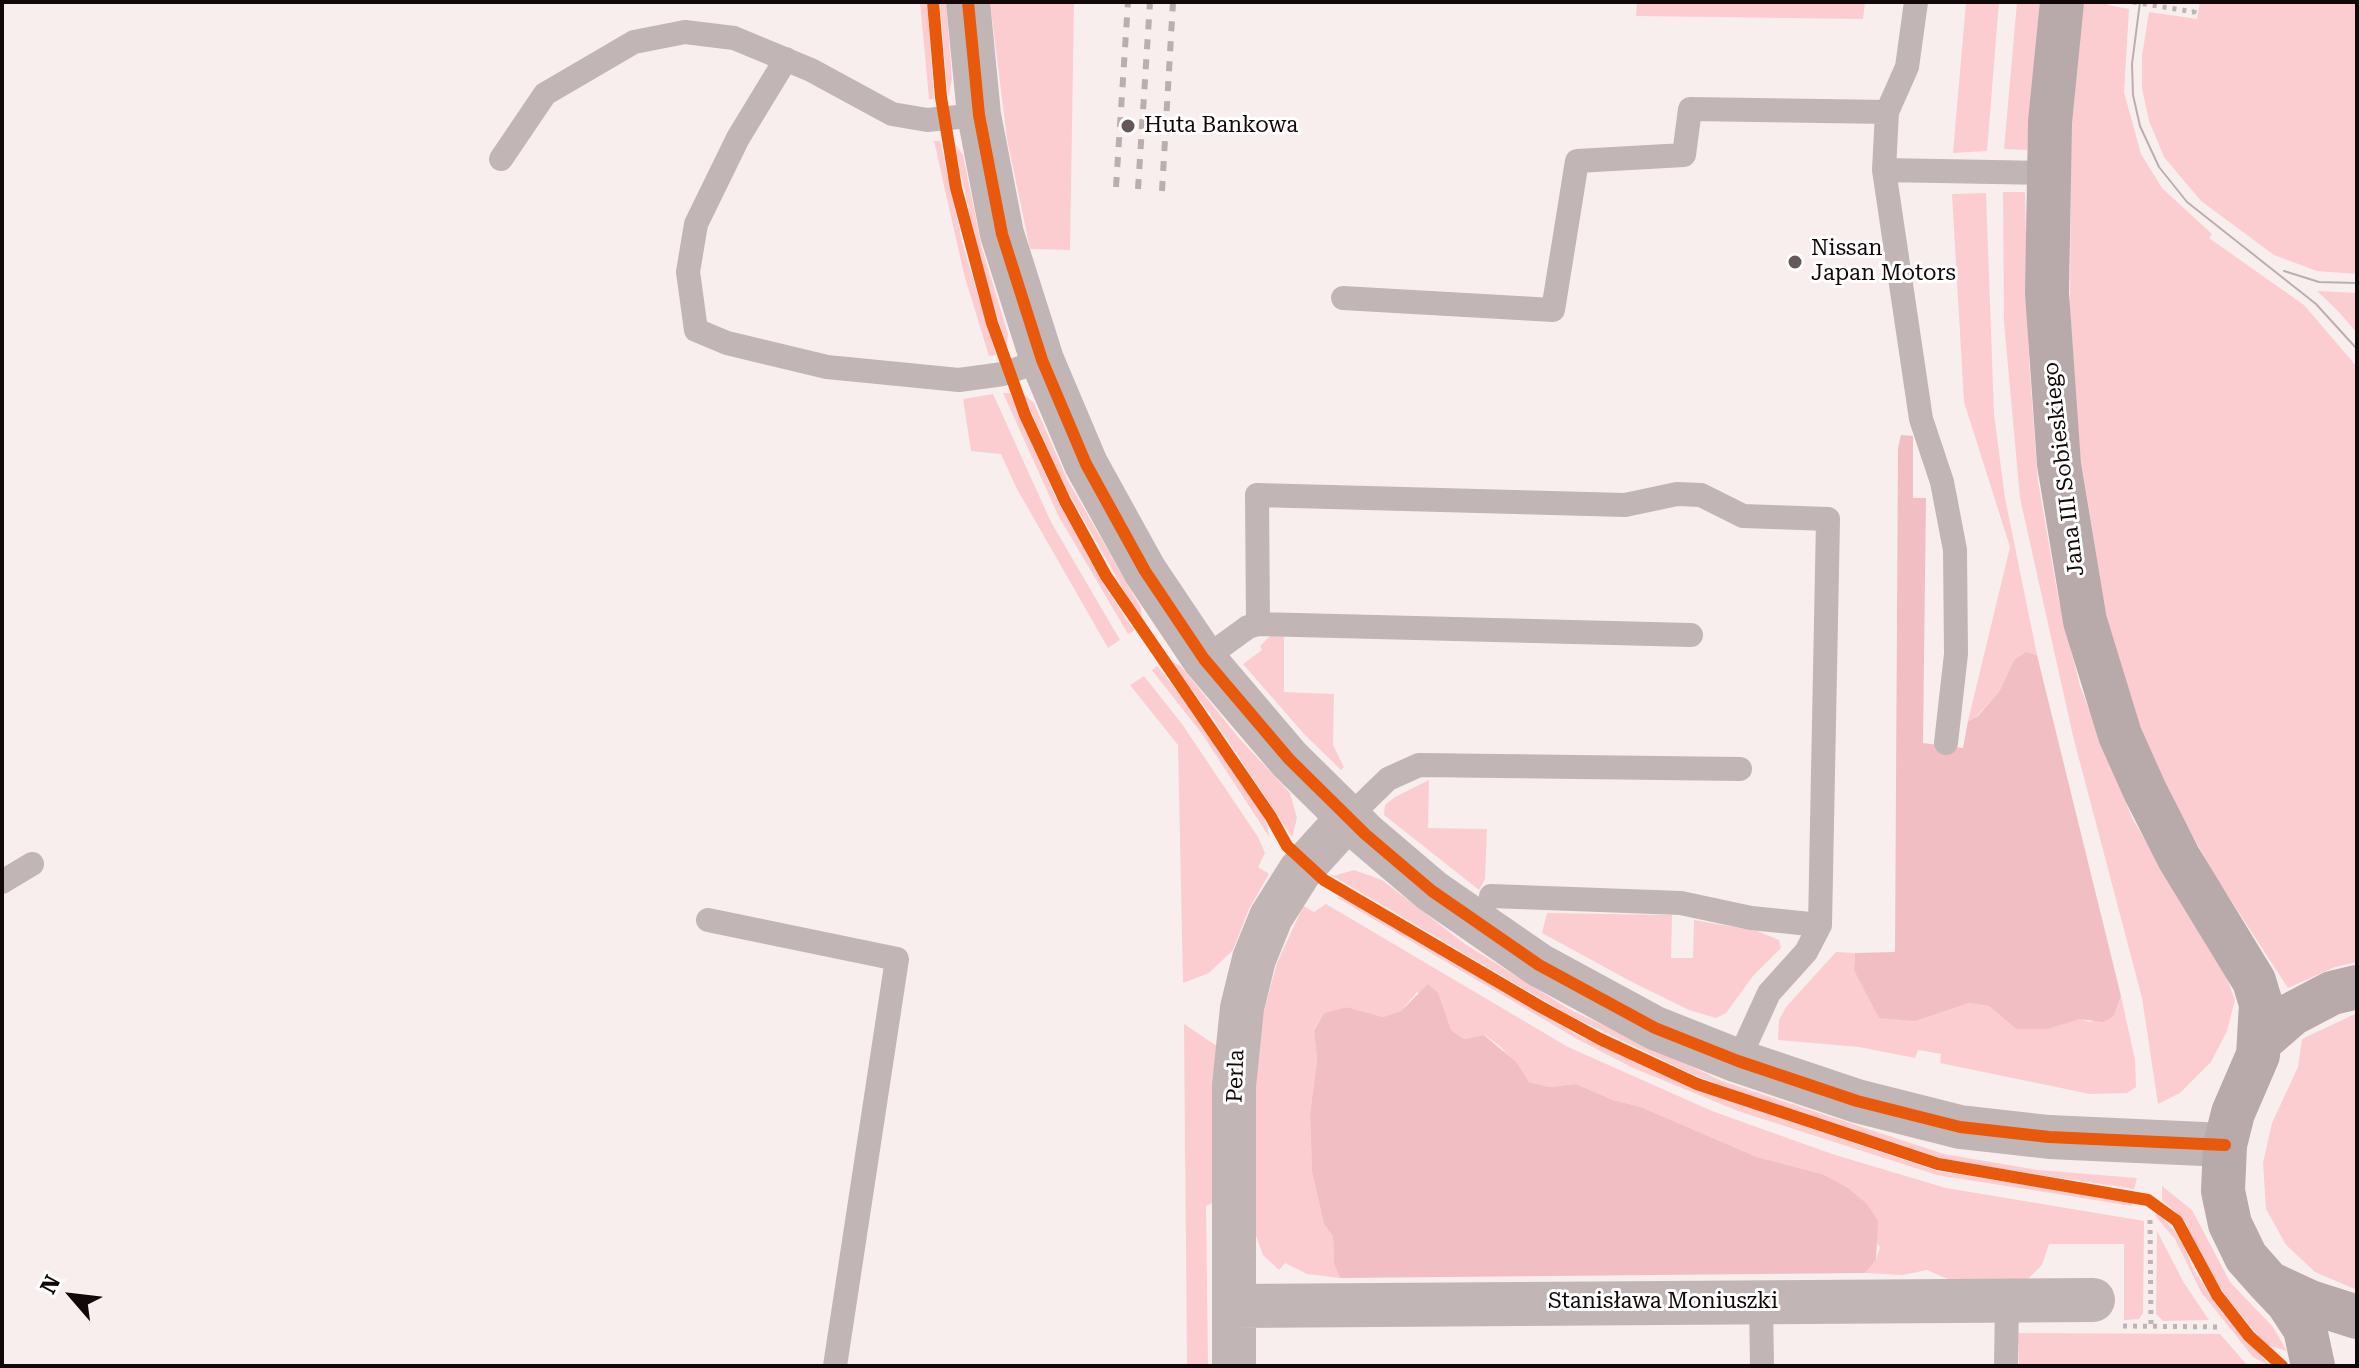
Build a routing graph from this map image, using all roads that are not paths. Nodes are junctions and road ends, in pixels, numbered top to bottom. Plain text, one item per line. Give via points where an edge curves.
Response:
1 (968, 2) edge
2 (1916, 2) edge
3 (2062, 2) edge
4 (786, 59) junction
5 (1887, 112) junction
6 (979, 115) junction
7 (501, 159) dead end
8 (1884, 170) junction
9 (2047, 173) junction
10 (1343, 298) dead end
11 (1042, 360) junction
12 (1258, 624) junction
13 (1691, 635) dead end
14 (1204, 659) junction
15 (1946, 743) dead end
16 (1740, 769) dead end
17 (1348, 818) junction
18 (32, 864) dead end
19 (2, 882) edge
20 (1491, 896) dead end
21 (708, 920) dead end
22 (1820, 925) junction
23 (2357, 987) edge
24 (2262, 1040) junction
25 (1738, 1061) junction
26 (2225, 1145) junction
27 (2269, 1283) junction
28 (2007, 1300) junction
29 (2093, 1300) road end
30 (1761, 1302) junction
31 (1234, 1306) junction
32 (2357, 1317) edge
33 (835, 1366) edge
34 (1234, 1366) edge
35 (1762, 1366) edge
36 (2006, 1366) edge
37 (2313, 1366) edge

1 - 6 street
2 - 5 lane via 1907,67
3 - 9 main road, Jana III Sobieskiego
4 - 6 lane via 892,114 927,120
4 - 7 lane via 734,38 685,32 634,42 545,94
4 - 11 lane via 738,138 696,224 688,272 696,330 727,343 827,367 959,380 1003,374
5 - 8 lane
5 - 10 lane via 1690,109 1684,155 1577,161 1553,310
6 - 11 street via 1002,234
8 - 9 lane
8 - 15 lane via 1921,419 1942,482 1955,550 1956,654
9 - 24 main road, Jana III Sobieskiego via 2054,408 2066,524 2085,621 2139,778 2179,858 2254,981
11 - 14 street via 1125,539
12 - 13 lane
12 - 14 lane
12 - 22 lane via 1257,495 1625,505 1677,494 1701,495 1743,516 1828,519
14 - 17 street via 1264,733
16 - 17 lane via 1419,765 1388,779
17 - 25 street via 1432,891 1528,958 1613,1007
17 - 31 street, Perla via 1300,871 1271,917 1242,1008 1234,1086
18 - 19 lane
20 - 22 lane via 1681,903
21 - 33 lane via 897,959
22 - 25 lane via 1806,952 1769,993
23 - 24 main road via 2302,1008
24 - 26 main road
25 - 26 street via 1857,1101 1960,1127
26 - 27 main road via 2223,1191 2230,1224 2246,1257
27 - 32 main road
27 - 37 main road via 2305,1329
28 - 29 street, Stanisława Moniuszki
28 - 30 street, Stanisława Moniuszki
28 - 36 lane
30 - 31 street, Stanisława Moniuszki
30 - 35 lane
31 - 34 street, Perla

